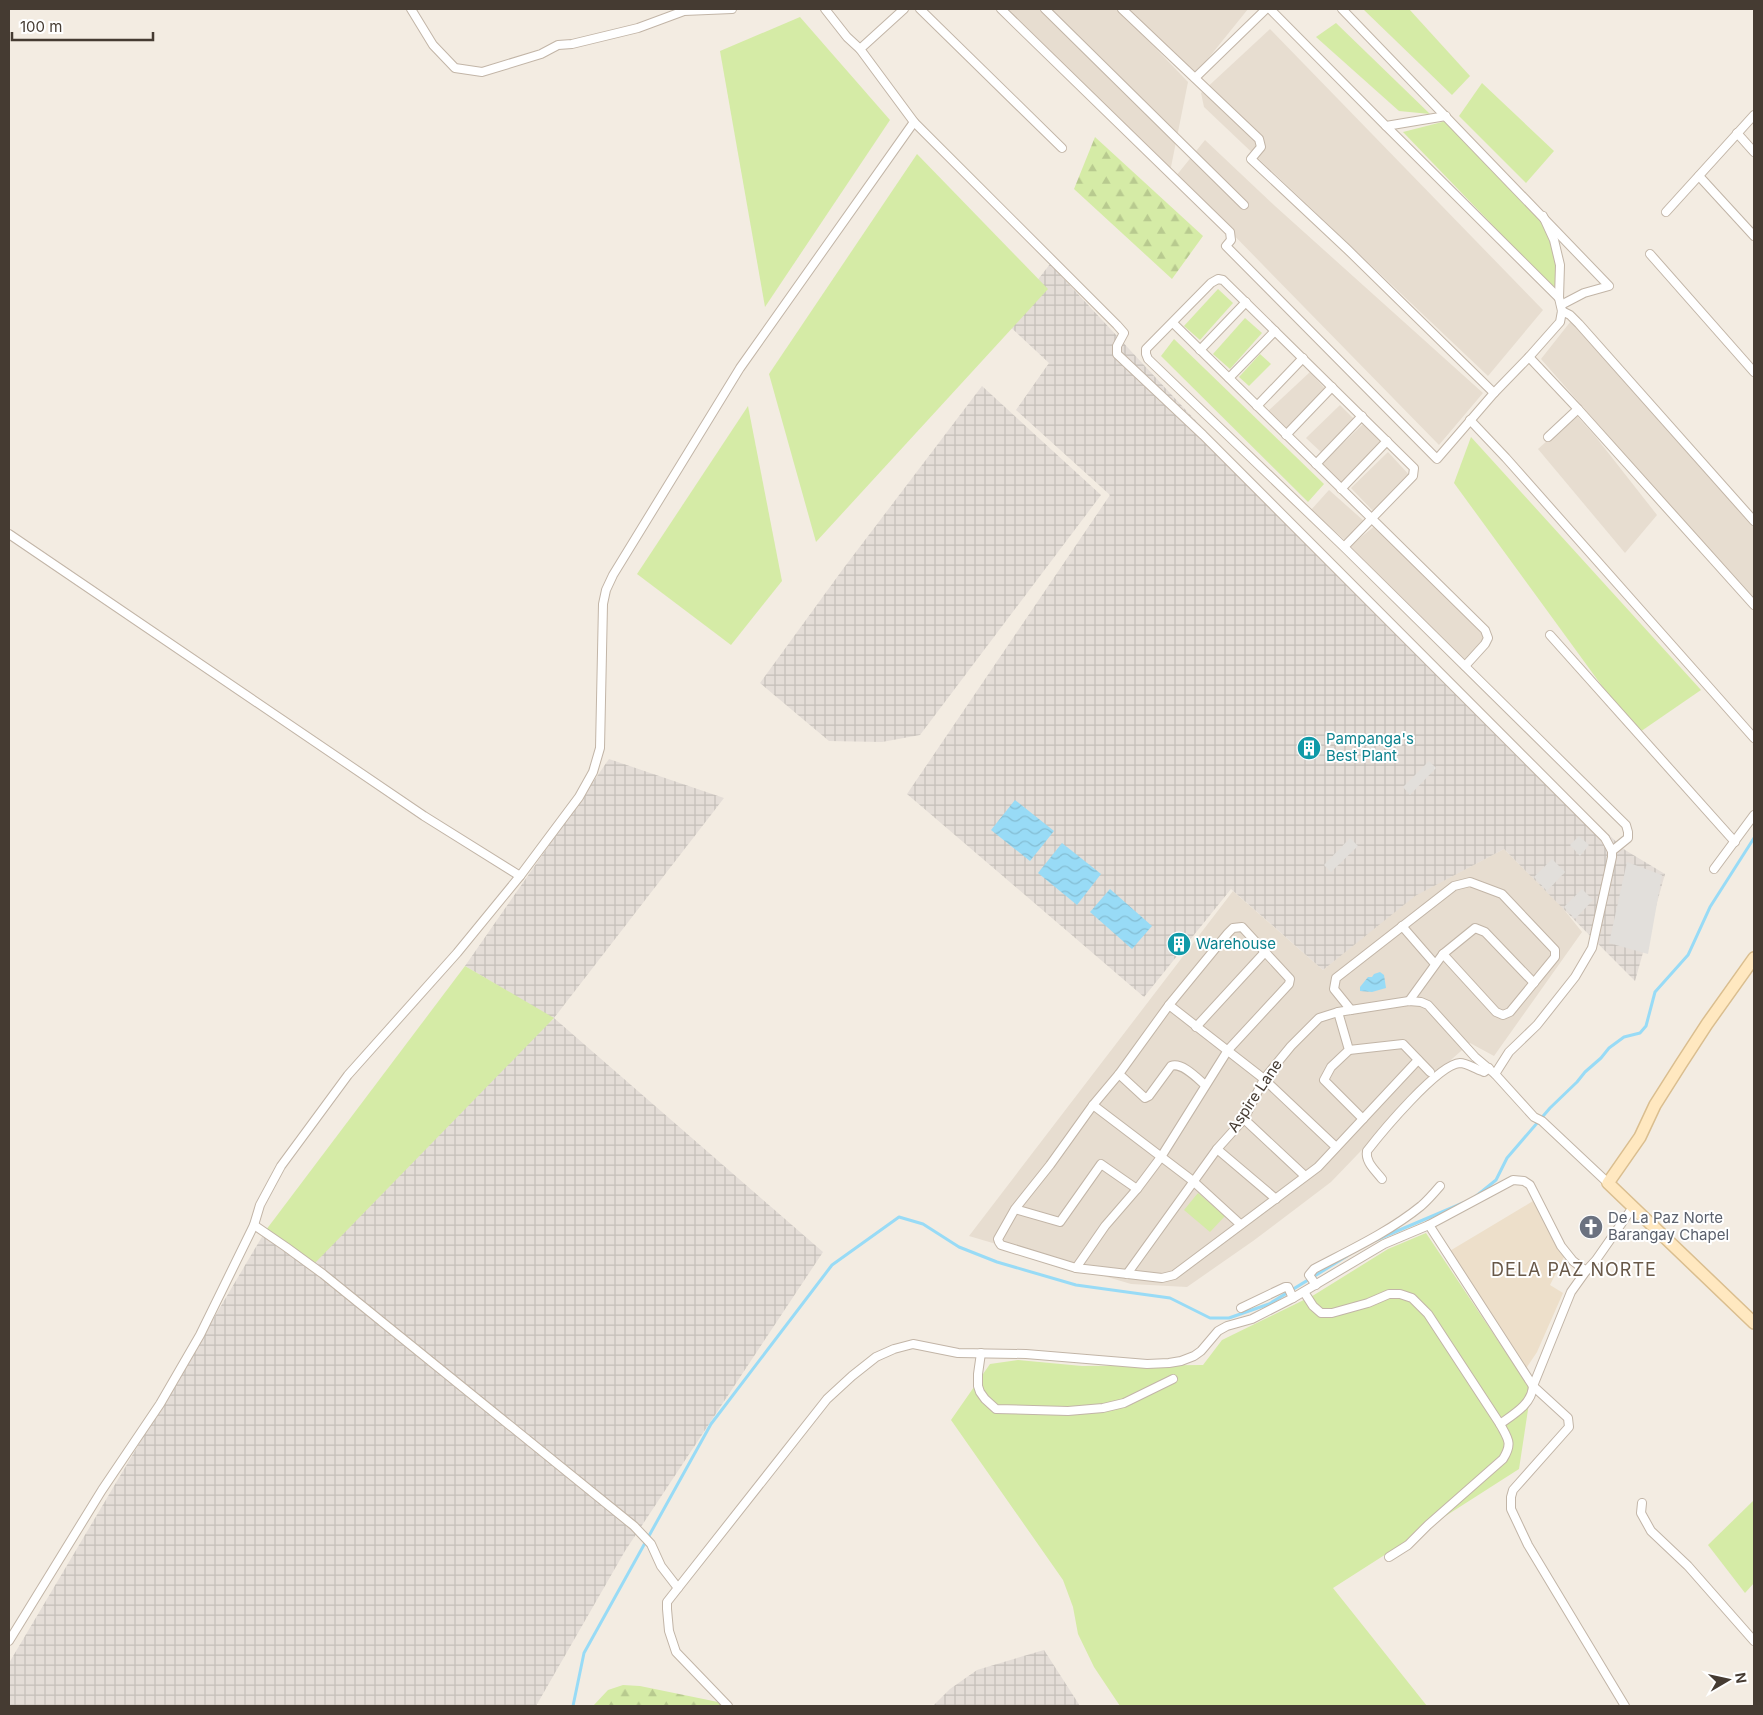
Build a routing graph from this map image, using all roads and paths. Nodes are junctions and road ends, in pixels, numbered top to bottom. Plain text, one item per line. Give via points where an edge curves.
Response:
1 (411, 9) edge
2 (732, 9) edge
3 (825, 9) edge
4 (904, 9) edge
5 (920, 9) edge
6 (1001, 9) edge
7 (1045, 9) edge
8 (1122, 9) edge
9 (1266, 9) edge
10 (1270, 9) edge
11 (1342, 9) edge
12 (860, 49) junction
13 (1195, 78) junction
14 (1754, 115) edge
15 (1446, 116) junction
16 (914, 122) junction
17 (1386, 126) junction
18 (1737, 133) junction
19 (1062, 148) dead end
20 (1754, 152) edge
21 (1700, 176) junction
22 (1244, 205) dead end
23 (1666, 212) dead end
24 (1543, 216) junction
25 (1754, 236) edge
26 (1650, 254) dead end
27 (1246, 302) junction
28 (1561, 304) junction
29 (1172, 323) junction
30 (1275, 331) junction
31 (1200, 350) junction
32 (1529, 357) junction
33 (1303, 358) junction
34 (1754, 372) edge
35 (1229, 378) junction
36 (1332, 387) junction
37 (1494, 393) junction
38 (1256, 406) junction
39 (1578, 409) junction
40 (1362, 416) junction
41 (1470, 420) junction
42 (1286, 435) junction
43 (1548, 437) dead end
44 (1387, 442) junction
45 (1316, 464) junction
46 (1341, 489) junction
47 (1371, 518) junction
48 (1754, 521) edge
49 (9, 534) edge
50 (1344, 547) junction
51 (1754, 605) edge
52 (1550, 636) dead end
53 (1465, 666) junction
54 (1754, 738) edge
55 (1754, 815) edge
56 (1736, 842) junction
57 (1612, 851) junction
58 (1714, 869) dead end
59 (520, 876) junction
60 (1402, 926) junction
61 (1265, 952) junction
62 (1443, 954) junction
63 (1754, 958) edge
64 (1435, 964) junction
65 (1534, 983) junction
66 (1409, 1001) junction
67 (1169, 1005) junction
68 (1350, 1010) junction
69 (1338, 1012) junction
70 (1196, 1027) junction
71 (1228, 1050) junction
72 (1349, 1050) junction
73 (1418, 1060) junction
74 (1489, 1068) junction
75 (1430, 1072) dead end
76 (1119, 1074) junction
77 (1495, 1074) junction
78 (1264, 1079) junction
79 (1205, 1085) junction
80 (1093, 1105) junction
81 (1244, 1119) junction
82 (1362, 1119) junction
83 (1336, 1147) junction
84 (1216, 1149) junction
85 (1161, 1157) junction
86 (1305, 1176) junction
87 (1382, 1179) dead end
88 (1193, 1181) junction
89 (1608, 1183) junction
90 (1440, 1186) dead end
91 (1137, 1189) junction
92 (1276, 1199) junction
93 (1633, 1207) junction
94 (1015, 1209) junction
95 (1240, 1224) junction
96 (254, 1225) junction
97 (1429, 1225) junction
98 (1076, 1268) junction
99 (1586, 1271) junction
100 (1127, 1274) junction
101 (1315, 1284) junction
102 (1304, 1292) junction
103 (1292, 1294) junction
104 (1260, 1306) junction
105 (1241, 1308) dead end
106 (1754, 1323) edge
107 (981, 1354) junction
108 (1173, 1379) dead end
109 (1533, 1386) junction
110 (1500, 1424) junction
111 (1642, 1503) dead end
112 (1389, 1557) dead end
113 (678, 1588) junction
114 (9, 1642) edge
115 (1754, 1642) edge
116 (728, 1706) edge
117 (1625, 1706) edge

1 - 2 street via 433,45 455,68 482,72 541,54 558,45 638,28 684,11
3 - 12 street
4 - 12 street
5 - 19 street
6 - 41 street via 1230,232 1231,240 1226,246 1437,458
7 - 22 street
8 - 13 street
9 - 13 street
10 - 17 street
11 - 15 street
12 - 16 street
13 - 37 street via 1260,139 1261,147 1251,159
14 - 18 street
15 - 17 street
15 - 24 street
16 - 57 street via 1118,325 1124,333 1117,346 1117,354 1203,434 1605,838
16 - 59 street via 740,368 613,575 603,604 600,748 593,772 579,797
17 - 28 street
18 - 20 street
18 - 21 street
21 - 23 street
21 - 25 street
24 - 28 street via 1554,240 1560,266
24 - 28 street via 1609,286
26 - 34 street
27 - 29 street via 1218,279
27 - 30 street
27 - 31 street
28 - 32 street via 1560,322
28 - 48 street
29 - 31 street
29 - 50 street via 1146,349 1148,359
30 - 33 street
30 - 35 street
31 - 35 street
32 - 37 street
32 - 39 street
33 - 36 street
33 - 38 street
35 - 38 street
36 - 40 street
36 - 42 street
37 - 41 street
38 - 42 street
39 - 43 street
39 - 51 street
40 - 44 street
40 - 45 street
41 - 54 street
42 - 45 street
44 - 46 street
44 - 47 street via 1414,468 1414,476
45 - 46 street
46 - 47 street
47 - 50 street
47 - 53 street via 1485,630 1488,638 1485,644
49 - 59 street via 424,816
50 - 53 street
52 - 56 street
53 - 57 street via 1626,825 1628,838
55 - 56 street
56 - 58 street
57 - 77 street via 1592,948 1576,977 1537,1025 1509,1052
59 - 96 street via 458,953 348,1075 281,1166 260,1205
60 - 64 street
60 - 65 street via 1454,886 1470,882 1502,894 1555,950 1555,957
60 - 68 street via 1336,978 1334,989
61 - 67 street via 1242,927 1233,928
61 - 70 street
61 - 71 street via 1290,979 1289,984
62 - 64 street
62 - 65 street via 1475,928 1485,932
62 - 65 street via 1496,1012 1510,1012
63 - 89 street via 1686,1056 1640,1136
64 - 66 street
66 - 68 street, Aspire Lane
66 - 74 street, Aspire Lane via 1428,1006 1474,1057
67 - 70 street
67 - 76 street
68 - 69 street, Aspire Lane
69 - 72 street
69 - 78 street, Aspire Lane via 1319,1018
70 - 71 street
71 - 78 street
71 - 79 street
72 - 73 street via 1403,1044
72 - 82 street via 1324,1080
73 - 75 street
73 - 82 street
74 - 77 street, Aspire Lane
74 - 87 street via 1484,1072 1464,1063 1455,1064 1406,1104 1367,1150 1369,1162
76 - 79 street via 1146,1098 1172,1066 1178,1064
76 - 80 street
77 - 89 street, Aspire Lane via 1534,1117
78 - 81 street, Aspire Lane
78 - 83 street
79 - 85 street
80 - 85 street
80 - 94 street
81 - 84 street, Aspire Lane
81 - 86 street
82 - 83 street
83 - 86 street
84 - 88 street, Aspire Lane
84 - 92 street
85 - 88 street
85 - 91 street
86 - 92 street
88 - 95 street
88 - 100 street, Aspire Lane
89 - 93 street
90 - 101 street via 1409,1214 1366,1242 1314,1269 1309,1275
91 - 94 street via 1101,1164 1060,1222
91 - 98 street via 1105,1226
92 - 95 street
93 - 99 street
93 - 106 street
94 - 98 street via 998,1242
95 - 100 street via 1174,1275 1162,1278
96 - 113 street via 322,1274 634,1526 651,1544 661,1566
96 - 114 street via 200,1335 160,1404 92,1506
97 - 99 street via 1513,1180 1524,1181 1533,1190 1561,1246 1572,1261
97 - 101 street via 1384,1244
97 - 109 street
98 - 100 street
99 - 109 street via 1571,1292
101 - 102 street
102 - 103 street
102 - 110 street via 1321,1313 1332,1313 1389,1294 1412,1298 1428,1314
103 - 104 street
103 - 104 street via 1288,1287 1282,1287
104 - 105 street
104 - 107 street via 1218,1331 1194,1356 1168,1363
107 - 108 street via 978,1386 985,1399 996,1408 1068,1411 1104,1408
107 - 113 street via 913,1344 876,1357 827,1399
109 - 110 street via 1533,1395 1528,1402
109 - 117 street via 1568,1418 1569,1427 1513,1490 1512,1510 1528,1545
110 - 112 street via 1509,1441 1503,1459 1408,1545
111 - 115 street via 1641,1513 1651,1530 1688,1566
113 - 116 street via 667,1602 668,1631 676,1652

